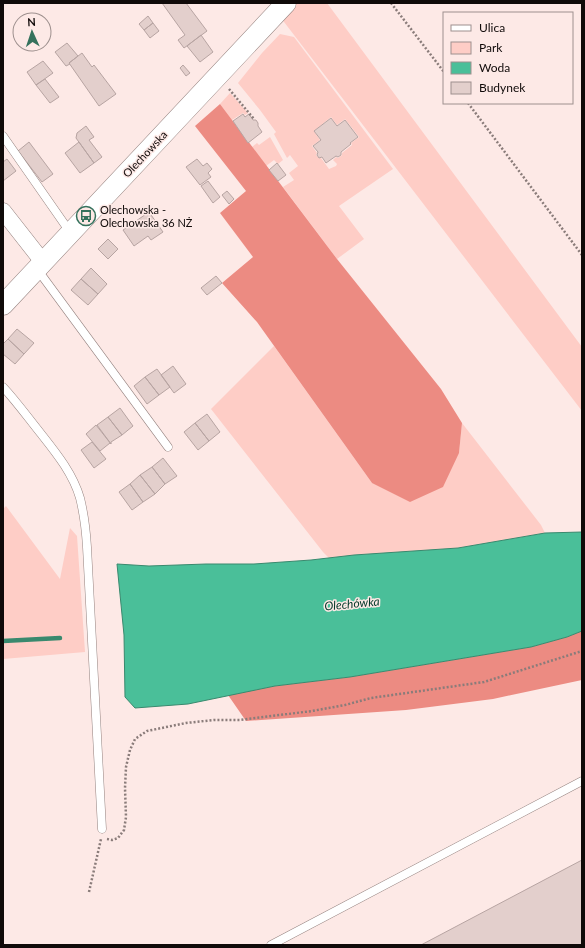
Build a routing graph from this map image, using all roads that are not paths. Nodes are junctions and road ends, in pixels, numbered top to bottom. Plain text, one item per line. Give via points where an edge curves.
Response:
1 (286, 3) edge
2 (3, 136) edge
3 (3, 212) edge
4 (71, 232) junction
5 (40, 266) junction
6 (3, 305) edge
7 (3, 387) edge
8 (168, 447) dead end
9 (582, 781) edge
10 (102, 829) road end
11 (271, 945) edge

1 - 4 street, Olechowska
2 - 4 lane
3 - 5 street
4 - 5 street, Olechowska
5 - 6 street, Olechowska
5 - 8 lane
7 - 10 lane via 62,462 75,484 81,504 88,547
9 - 11 lane

